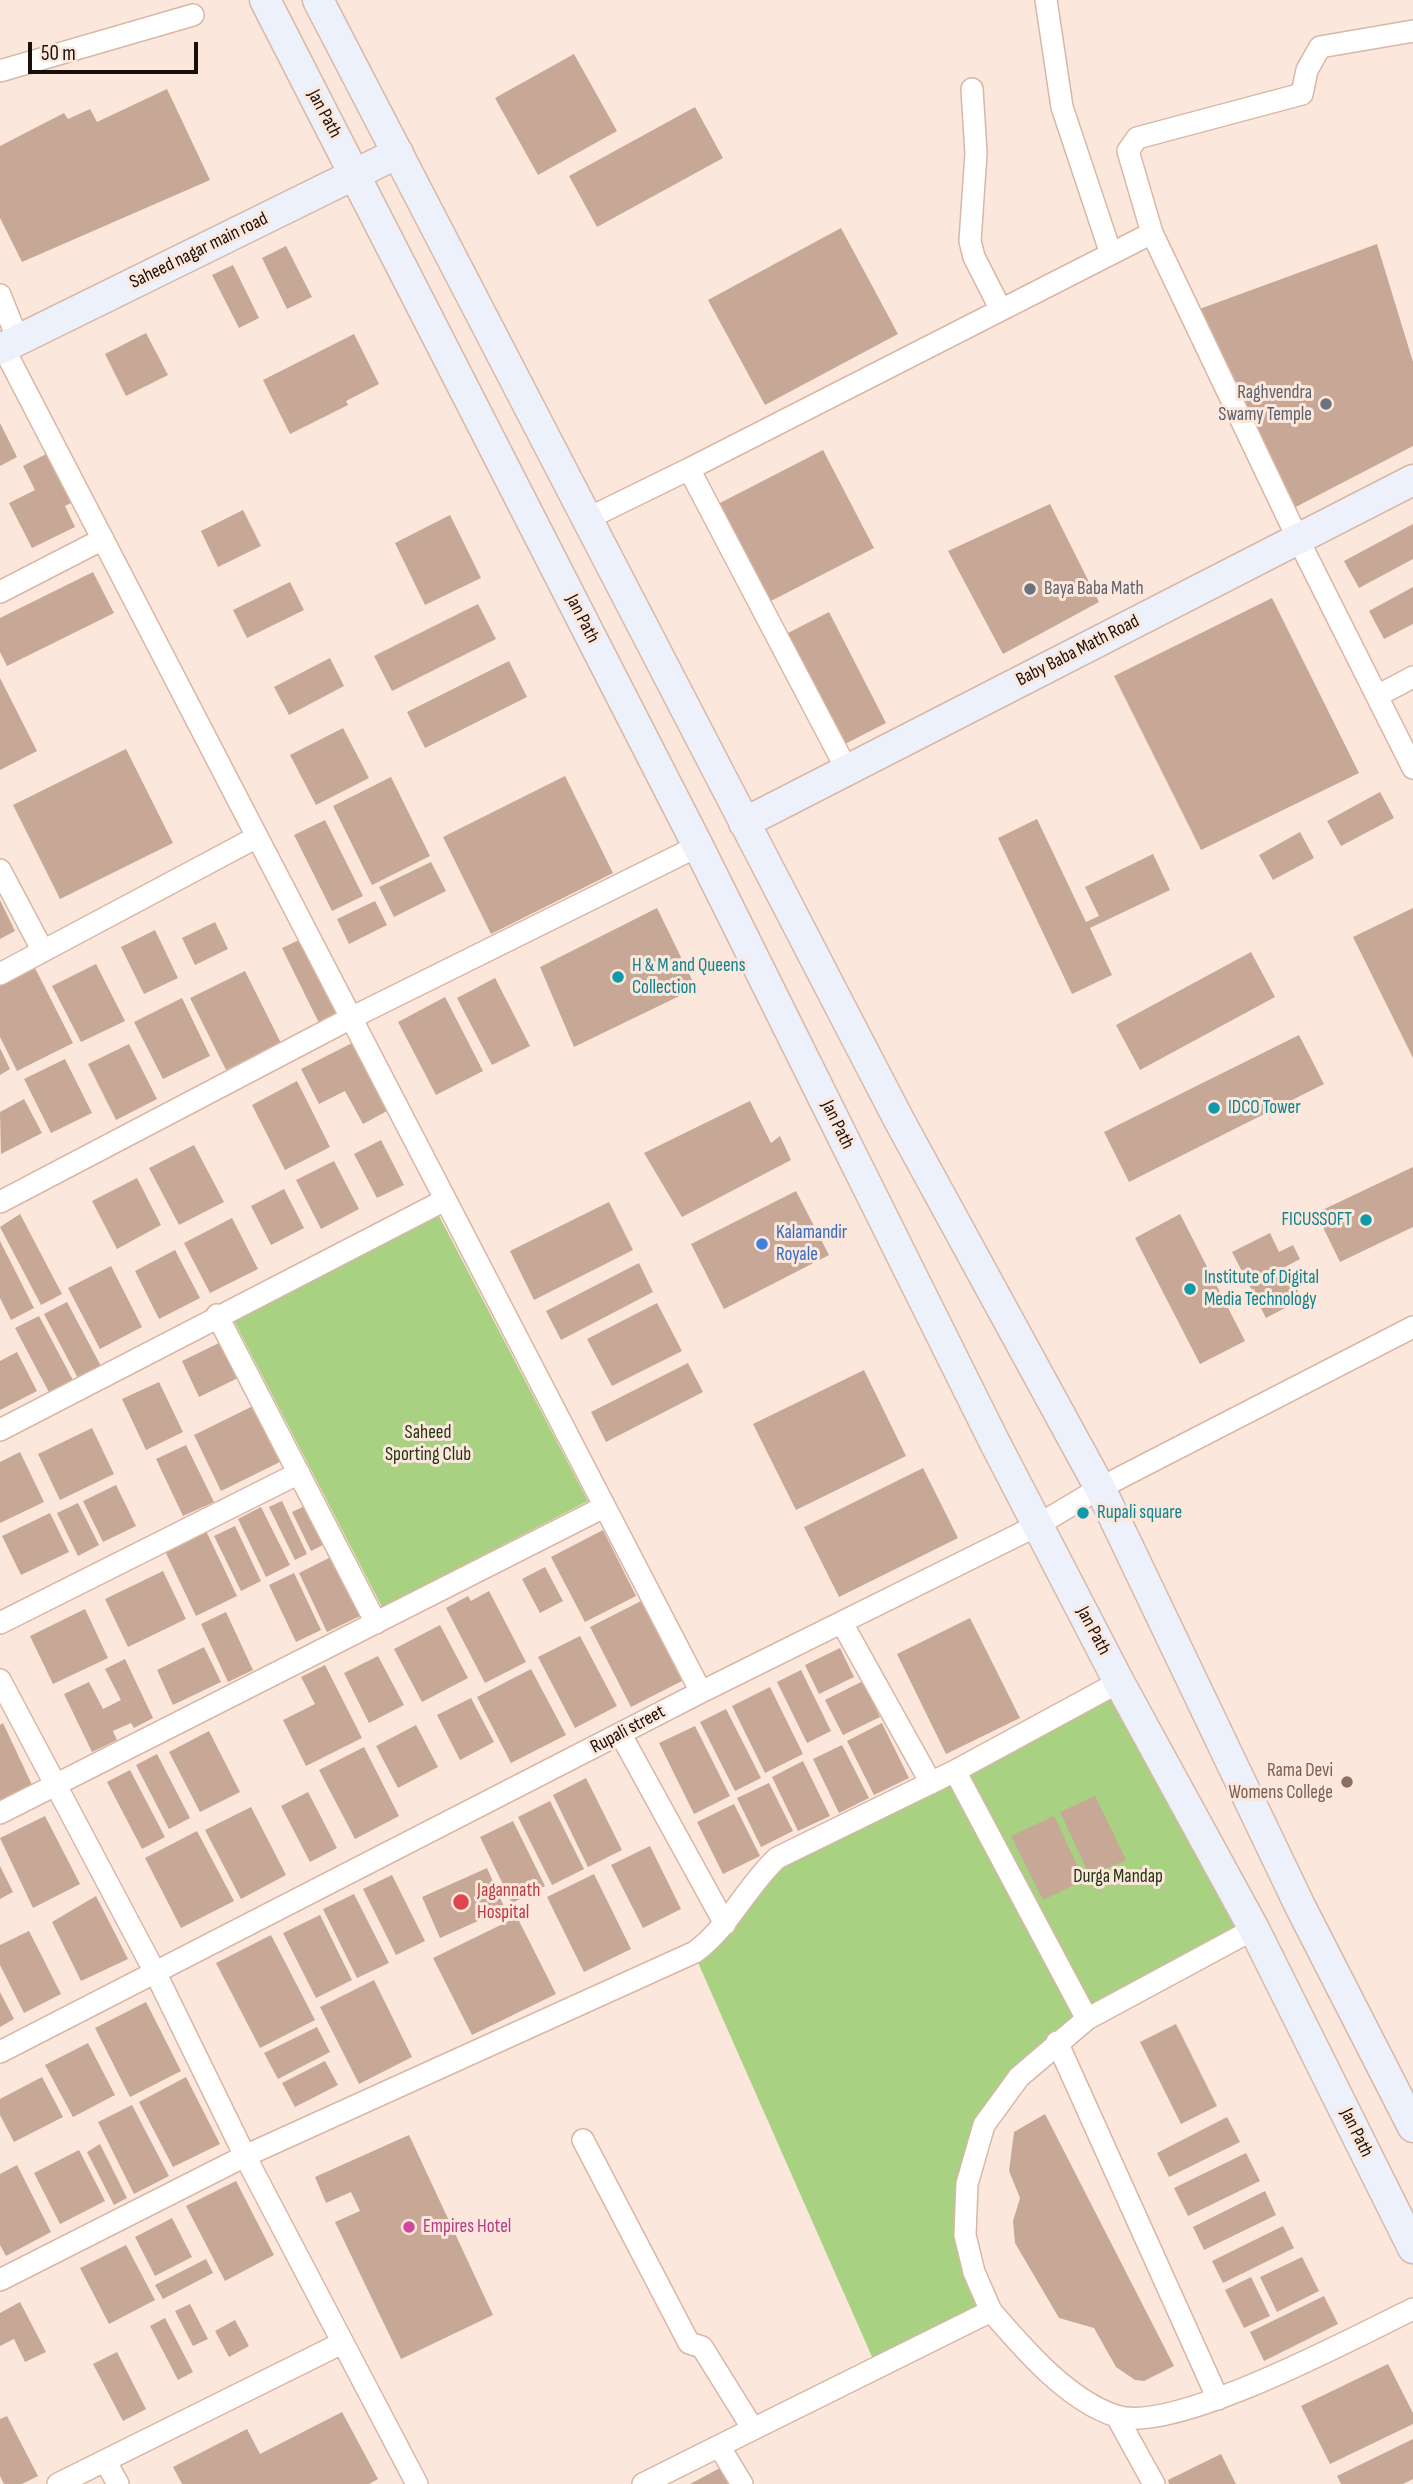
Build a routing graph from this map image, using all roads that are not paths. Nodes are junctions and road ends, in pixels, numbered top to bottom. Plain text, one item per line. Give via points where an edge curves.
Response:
1 (265, 0) edge
2 (318, 0) edge
3 (1046, 0) edge
4 (192, 15) dead end
5 (1413, 31) edge
6 (0, 71) edge
7 (972, 89) dead end
8 (398, 153) junction
9 (355, 174) junction
10 (1152, 233) junction
11 (1111, 254) junction
12 (0, 295) edge
13 (1000, 310) junction
14 (7, 345) edge
15 (689, 469) junction
16 (1413, 480) edge
17 (587, 519) junction
18 (1298, 539) junction
19 (103, 540) junction
20 (0, 592) edge
21 (1413, 677) edge
22 (1377, 696) junction
23 (1413, 768) edge
24 (847, 769) junction
25 (744, 823) junction
26 (257, 836) junction
27 (698, 846) junction
28 (0, 870) edge
29 (43, 951) junction
30 (0, 974) edge
31 (351, 1018) junction
32 (445, 1200) junction
33 (0, 1202) edge
34 (217, 1315) junction
35 (1413, 1327) edge
36 (0, 1430) edge
37 (299, 1473) junction
38 (1100, 1488) junction
39 (604, 1507) junction
40 (1038, 1525) junction
41 (0, 1623) edge
42 (376, 1623) junction
43 (842, 1623) junction
44 (0, 1680) edge
45 (1119, 1682) junction
46 (701, 1692) junction
47 (621, 1735) junction
48 (954, 1771) junction
49 (931, 1783) junction
50 (55, 1786) junction
51 (0, 1813) edge
52 (725, 1924) junction
53 (1254, 1929) junction
54 (156, 1974) junction
55 (1087, 2019) junction
56 (1057, 2042) junction
57 (0, 2052) edge
58 (1413, 2126) edge
59 (583, 2140) dead end
60 (245, 2156) junction
61 (1413, 2248) edge
62 (0, 2280) edge
63 (1413, 2309) edge
64 (991, 2311) junction
65 (342, 2343) junction
66 (1218, 2399) junction
67 (1117, 2417) junction
68 (753, 2429) junction
69 (719, 2446) junction
70 (106, 2462) junction
71 (58, 2484) edge
72 (118, 2484) edge
73 (417, 2484) edge
74 (643, 2484) edge
75 (742, 2484) edge
76 (1154, 2484) edge

1 - 9 main road, Jan Path
2 - 8 main road
3 - 11 street via 1062,107
4 - 6 street
5 - 10 street via 1320,47 1307,70 1302,94 1137,138 1128,151
7 - 13 street via 976,153 970,242
8 - 9 main road, Saheed nagar main road
8 - 17 main road
9 - 14 main road, Saheed nagar main road
9 - 27 main road, Jan Path
10 - 11 street
10 - 18 street
11 - 13 street
12 - 14 street
13 - 15 street
14 - 19 street
15 - 17 street
15 - 24 street
16 - 18 main road, Baby Baba Math Road
17 - 25 main road
18 - 22 street
18 - 24 main road, Baby Baba Math Road
19 - 20 street
19 - 26 street
21 - 22 street
22 - 23 street
24 - 25 main road, Baby Baba Math Road
25 - 38 main road via 899,1120
26 - 29 street
26 - 31 street
27 - 31 street
27 - 40 main road, Jan Path
28 - 29 street
29 - 30 street
31 - 32 street
31 - 33 street
32 - 34 street
32 - 39 street
34 - 36 street
34 - 37 street
35 - 38 street, Rupali street
37 - 41 street
37 - 42 street
38 - 40 street, Rupali street
38 - 58 main road via 1300,1906
39 - 42 street
39 - 46 street
40 - 43 street, Rupali street
40 - 45 main road, Jan Path
42 - 50 street
43 - 46 street, Rupali street
43 - 49 street
44 - 50 street
45 - 48 street
45 - 53 main road, Jan Path
46 - 47 street, Rupali street
47 - 52 street
47 - 54 street, Rupali street
48 - 49 street
48 - 55 street
49 - 52 street via 777,1858 757,1876
50 - 51 street
50 - 54 street
52 - 60 street via 695,1952 662,1968
53 - 55 street
53 - 61 main road, Jan Path
54 - 57 street, Rupali street
54 - 60 street
55 - 56 street
56 - 64 street via 1019,2077 984,2125 967,2184 965,2235
56 - 66 street
59 - 68 street via 689,2343 702,2347
60 - 62 street
60 - 65 street
63 - 66 street
64 - 67 street via 1058,2380
64 - 68 street
65 - 70 street
65 - 73 street
66 - 67 street via 1161,2416
67 - 76 street
68 - 69 street
69 - 74 street
69 - 75 street
70 - 71 street
70 - 72 street

